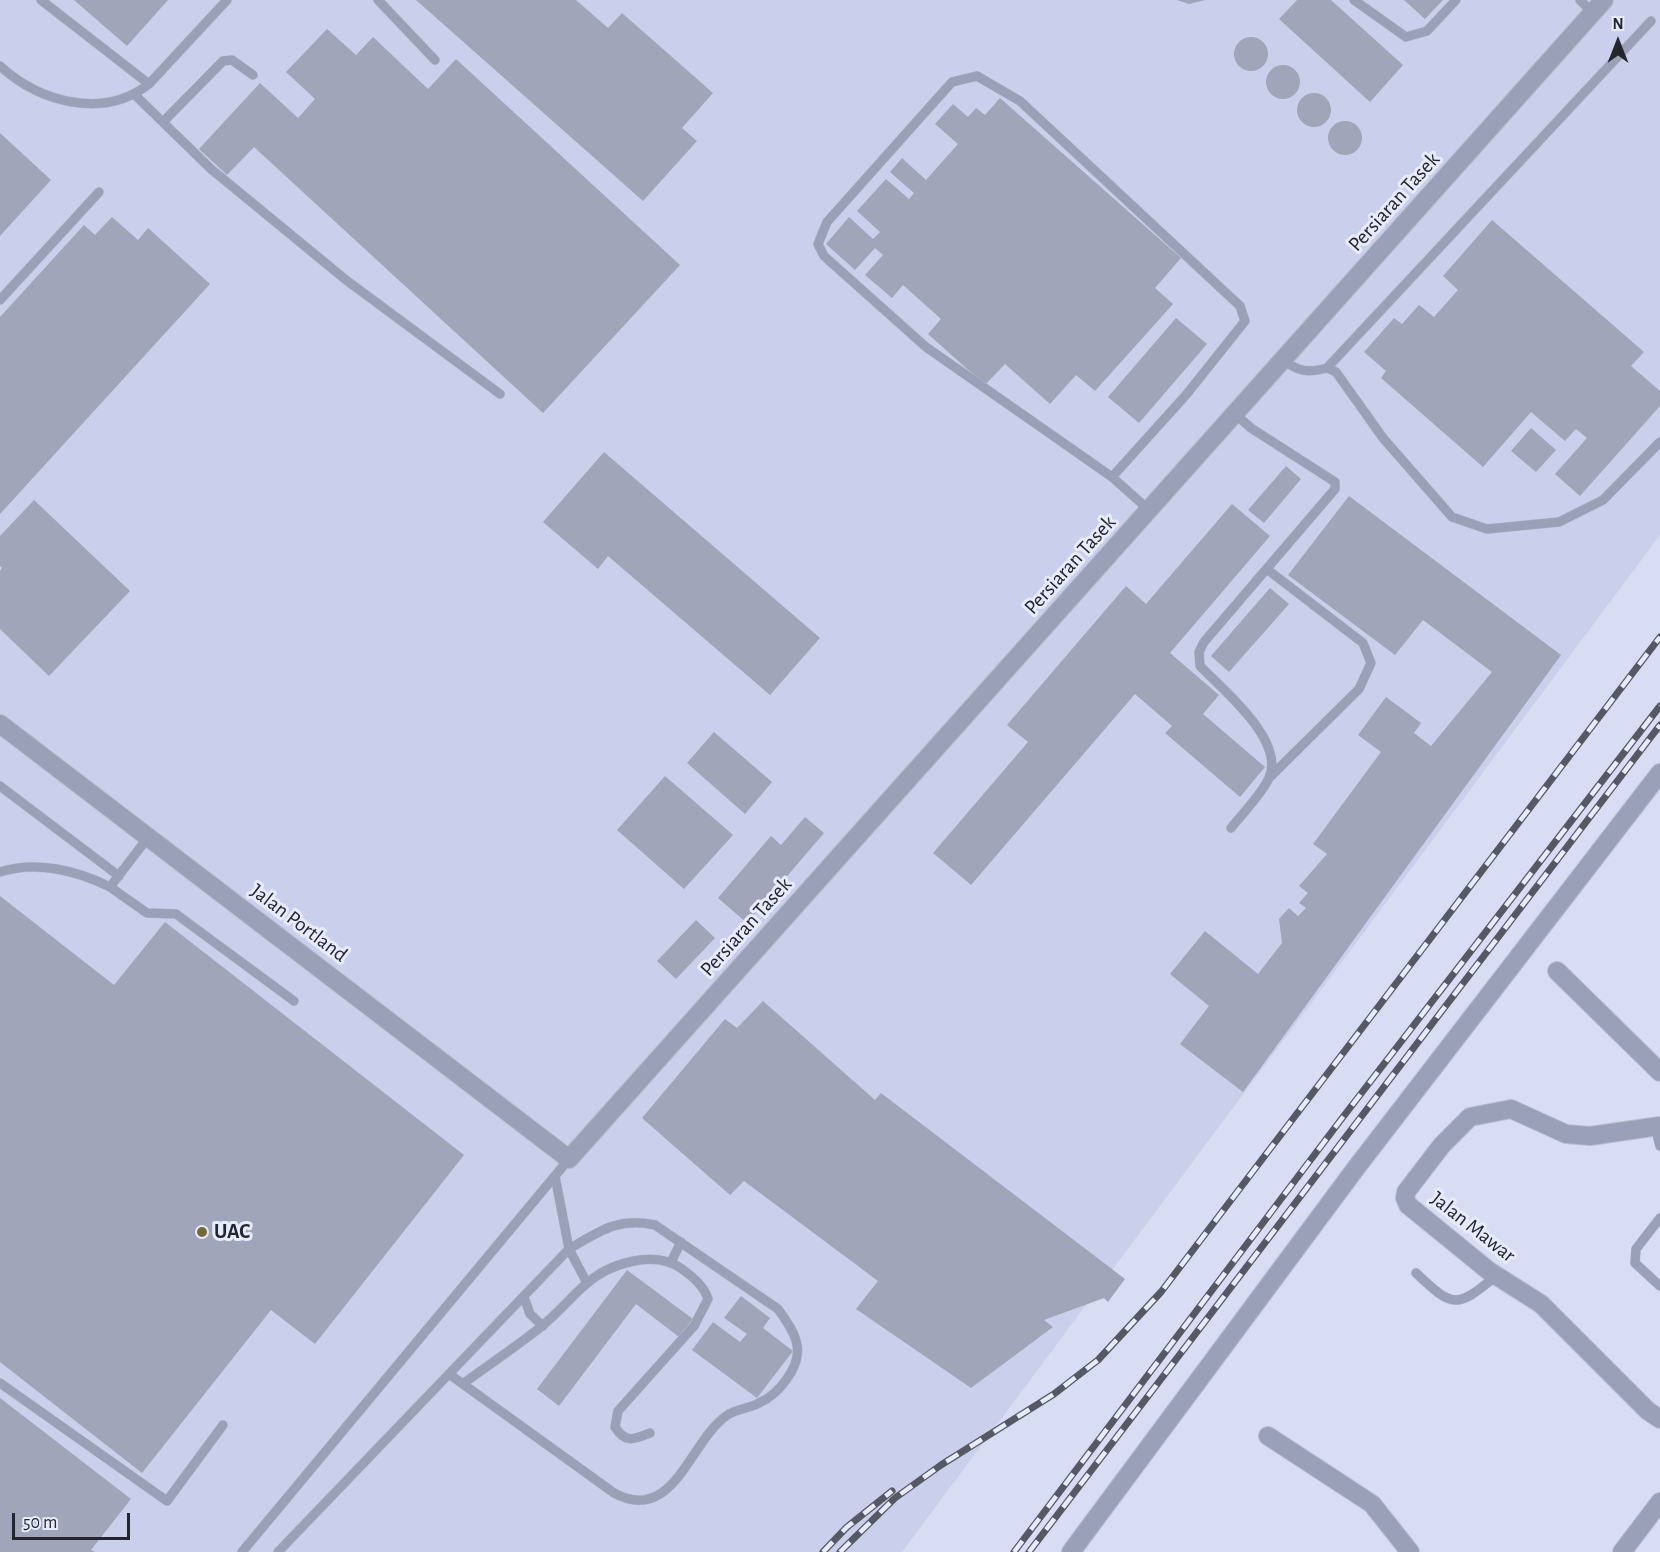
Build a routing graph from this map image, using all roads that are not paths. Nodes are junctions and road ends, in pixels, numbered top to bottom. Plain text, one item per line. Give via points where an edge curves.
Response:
1 (41, 0) edge
2 (227, 0) edge
3 (378, 0) edge
4 (1354, 0) edge
5 (1456, 0) edge
6 (1580, 0) edge
7 (1599, 7) edge
8 (1652, 21) dead end
9 (435, 60) dead end
10 (0, 66) edge
11 (253, 75) dead end
12 (149, 84) junction
13 (135, 95) junction
14 (163, 122) junction
15 (99, 192) dead end
16 (0, 300) edge
17 (1283, 360) junction
18 (1327, 368) junction
19 (500, 394) dead end
20 (1235, 414) junction
21 (1660, 442) edge
22 (1112, 477) junction
23 (1149, 510) junction
24 (1268, 570) junction
25 (0, 724) edge
26 (1660, 773) edge
27 (1269, 778) junction
28 (0, 786) edge
29 (1231, 828) dead end
30 (149, 837) junction
31 (0, 872) edge
32 (119, 876) junction
33 (110, 887) junction
34 (1557, 971) dead end
35 (294, 1001) dead end
36 (1660, 1072) edge
37 (1658, 1127) edge
38 (1660, 1146) edge
39 (569, 1159) junction
40 (555, 1176) junction
41 (1660, 1218) edge
42 (681, 1242) junction
43 (569, 1249) junction
44 (671, 1262) junction
45 (1416, 1273) dead end
46 (1496, 1275) junction
47 (586, 1283) junction
48 (1660, 1286) edge
49 (524, 1297) junction
50 (543, 1326) junction
51 (449, 1374) junction
52 (0, 1383) edge
53 (464, 1383) junction
54 (1660, 1419) edge
55 (223, 1425) dead end
56 (650, 1433) dead end
57 (1268, 1436) dead end
58 (1660, 1502) edge
59 (242, 1552) edge
60 (278, 1552) edge
61 (1071, 1552) edge
62 (1410, 1552) edge
63 (1622, 1552) edge

1 - 12 lane
2 - 12 lane
3 - 9 lane
4 - 5 lane via 1406,37 1427,31
6 - 7 lane
7 - 17 street, Persiaran Tasek
8 - 18 lane
10 - 13 lane via 44,96 89,105
11 - 14 lane via 232,60 223,61
12 - 13 lane
13 - 14 lane
14 - 19 lane via 211,169 346,280
15 - 16 lane
17 - 18 lane via 1298,371
17 - 20 street, Persiaran Tasek
18 - 21 lane via 1336,372 1383,438 1452,517 1486,529 1559,522 1594,505
20 - 23 street, Persiaran Tasek
20 - 24 lane via 1335,482 1335,489
22 - 22 lane via 926,347 824,256 818,244 826,222 952,82 977,76 1020,101 1240,306 1245,321 1186,395
22 - 23 lane
23 - 39 street, Persiaran Tasek
24 - 27 lane via 1199,652 1200,666 1257,726 1272,760
24 - 27 lane via 1363,643 1371,663 1359,689
25 - 30 street, Jalan Portland
26 - 61 street via 1356,1168
27 - 29 lane
28 - 32 lane
30 - 32 lane
30 - 39 street, Jalan Portland
31 - 33 lane via 21,867 61,870 85,874
32 - 33 lane
33 - 35 lane via 147,913 176,914
34 - 36 street
37 - 38 lane
37 - 46 street, Jalan Mawar via 1590,1136 1566,1134 1511,1109 1470,1117 1442,1145 1405,1198 1408,1205
39 - 40 lane
40 - 43 lane
40 - 59 lane
41 - 48 lane via 1636,1249 1635,1263
42 - 43 lane via 654,1225 633,1221 604,1228
42 - 44 lane
42 - 53 lane via 778,1309 797,1345 796,1361 778,1389 762,1402 730,1414 712,1431 673,1485 643,1501 625,1499
43 - 47 lane
43 - 49 lane
44 - 47 lane via 646,1258 628,1261
44 - 56 lane via 695,1280 708,1299 694,1326 618,1411 615,1426 622,1438 629,1440
45 - 46 lane via 1440,1297 1453,1302 1465,1299
46 - 54 street, Jalan Mawar via 1541,1304
47 - 50 lane
49 - 50 lane via 530,1314
49 - 51 lane
50 - 53 lane
51 - 53 lane
51 - 60 lane
52 - 55 lane via 166,1501
57 - 62 street via 1372,1504
58 - 63 street

